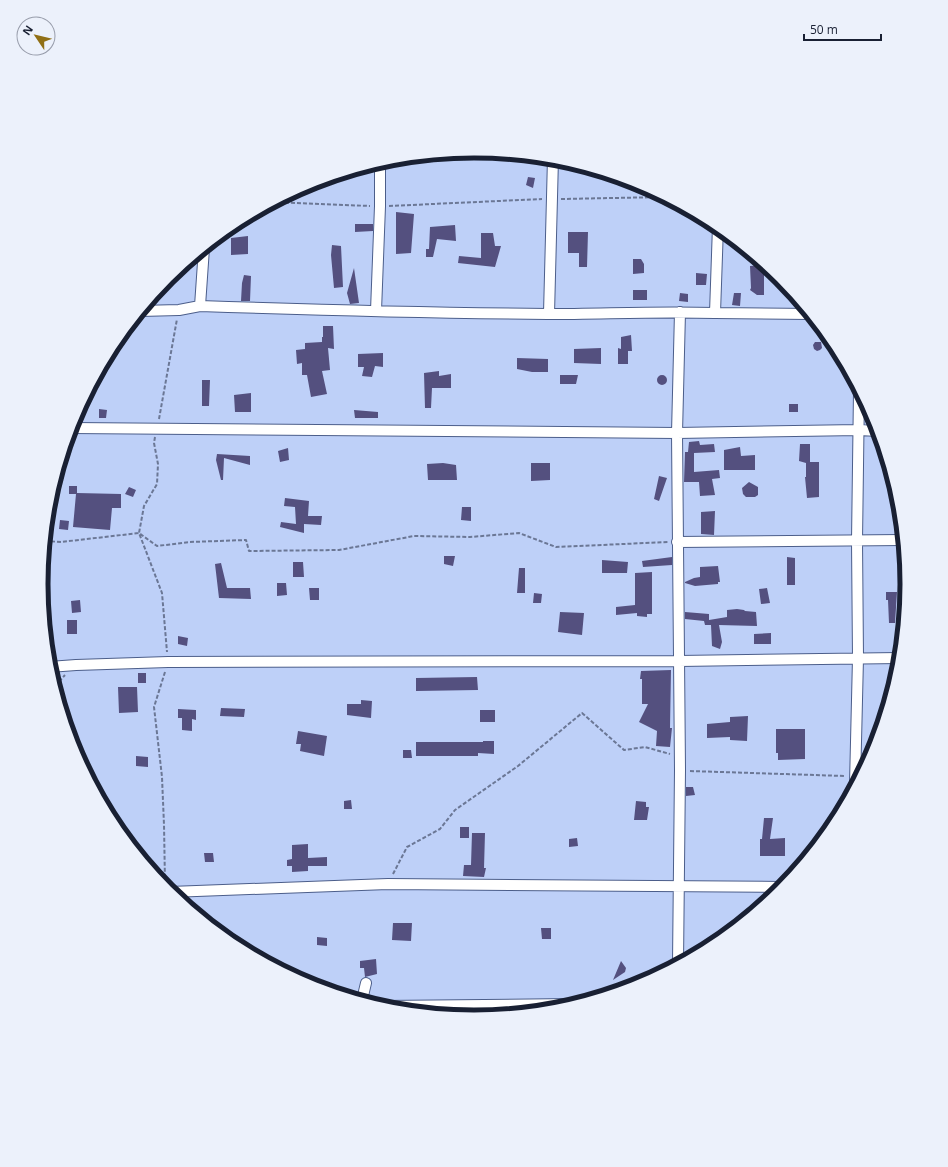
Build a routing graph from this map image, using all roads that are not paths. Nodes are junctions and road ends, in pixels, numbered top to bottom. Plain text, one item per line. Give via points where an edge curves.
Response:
1 (553, 165) edge
2 (380, 168) edge
3 (718, 234) edge
4 (204, 255) edge
5 (200, 306) junction
6 (147, 311) edge
7 (376, 312) junction
8 (680, 312) junction
9 (715, 313) junction
10 (549, 314) junction
11 (803, 314) edge
12 (860, 403) edge
13 (77, 428) edge
14 (859, 430) junction
15 (872, 431) edge
16 (677, 433) junction
17 (897, 540) edge
18 (857, 541) junction
19 (677, 542) junction
20 (858, 658) junction
21 (893, 658) edge
22 (679, 661) junction
23 (56, 666) edge
24 (855, 774) edge
25 (679, 886) junction
26 (773, 887) edge
27 (180, 892) edge
28 (678, 957) edge
29 (366, 983) dead end
30 (363, 995) edge
31 (498, 1004) junction
32 (541, 1004) edge
33 (415, 1005) edge
34 (495, 1009) edge

1 - 10 street
2 - 7 street
3 - 9 street
4 - 5 street
5 - 6 street via 179,310
5 - 7 street
7 - 10 street
8 - 9 street
8 - 10 street
8 - 16 street
9 - 11 street
12 - 14 street
13 - 16 street
14 - 15 street
14 - 16 street
14 - 18 street
16 - 19 street
17 - 18 street
18 - 19 street
18 - 20 street
19 - 22 street
20 - 21 street
20 - 22 street
20 - 24 street
22 - 23 street via 168,662
22 - 25 street
25 - 26 street
25 - 27 street via 388,884
25 - 28 street
29 - 30 street
31 - 32 street
31 - 33 street
31 - 34 street

